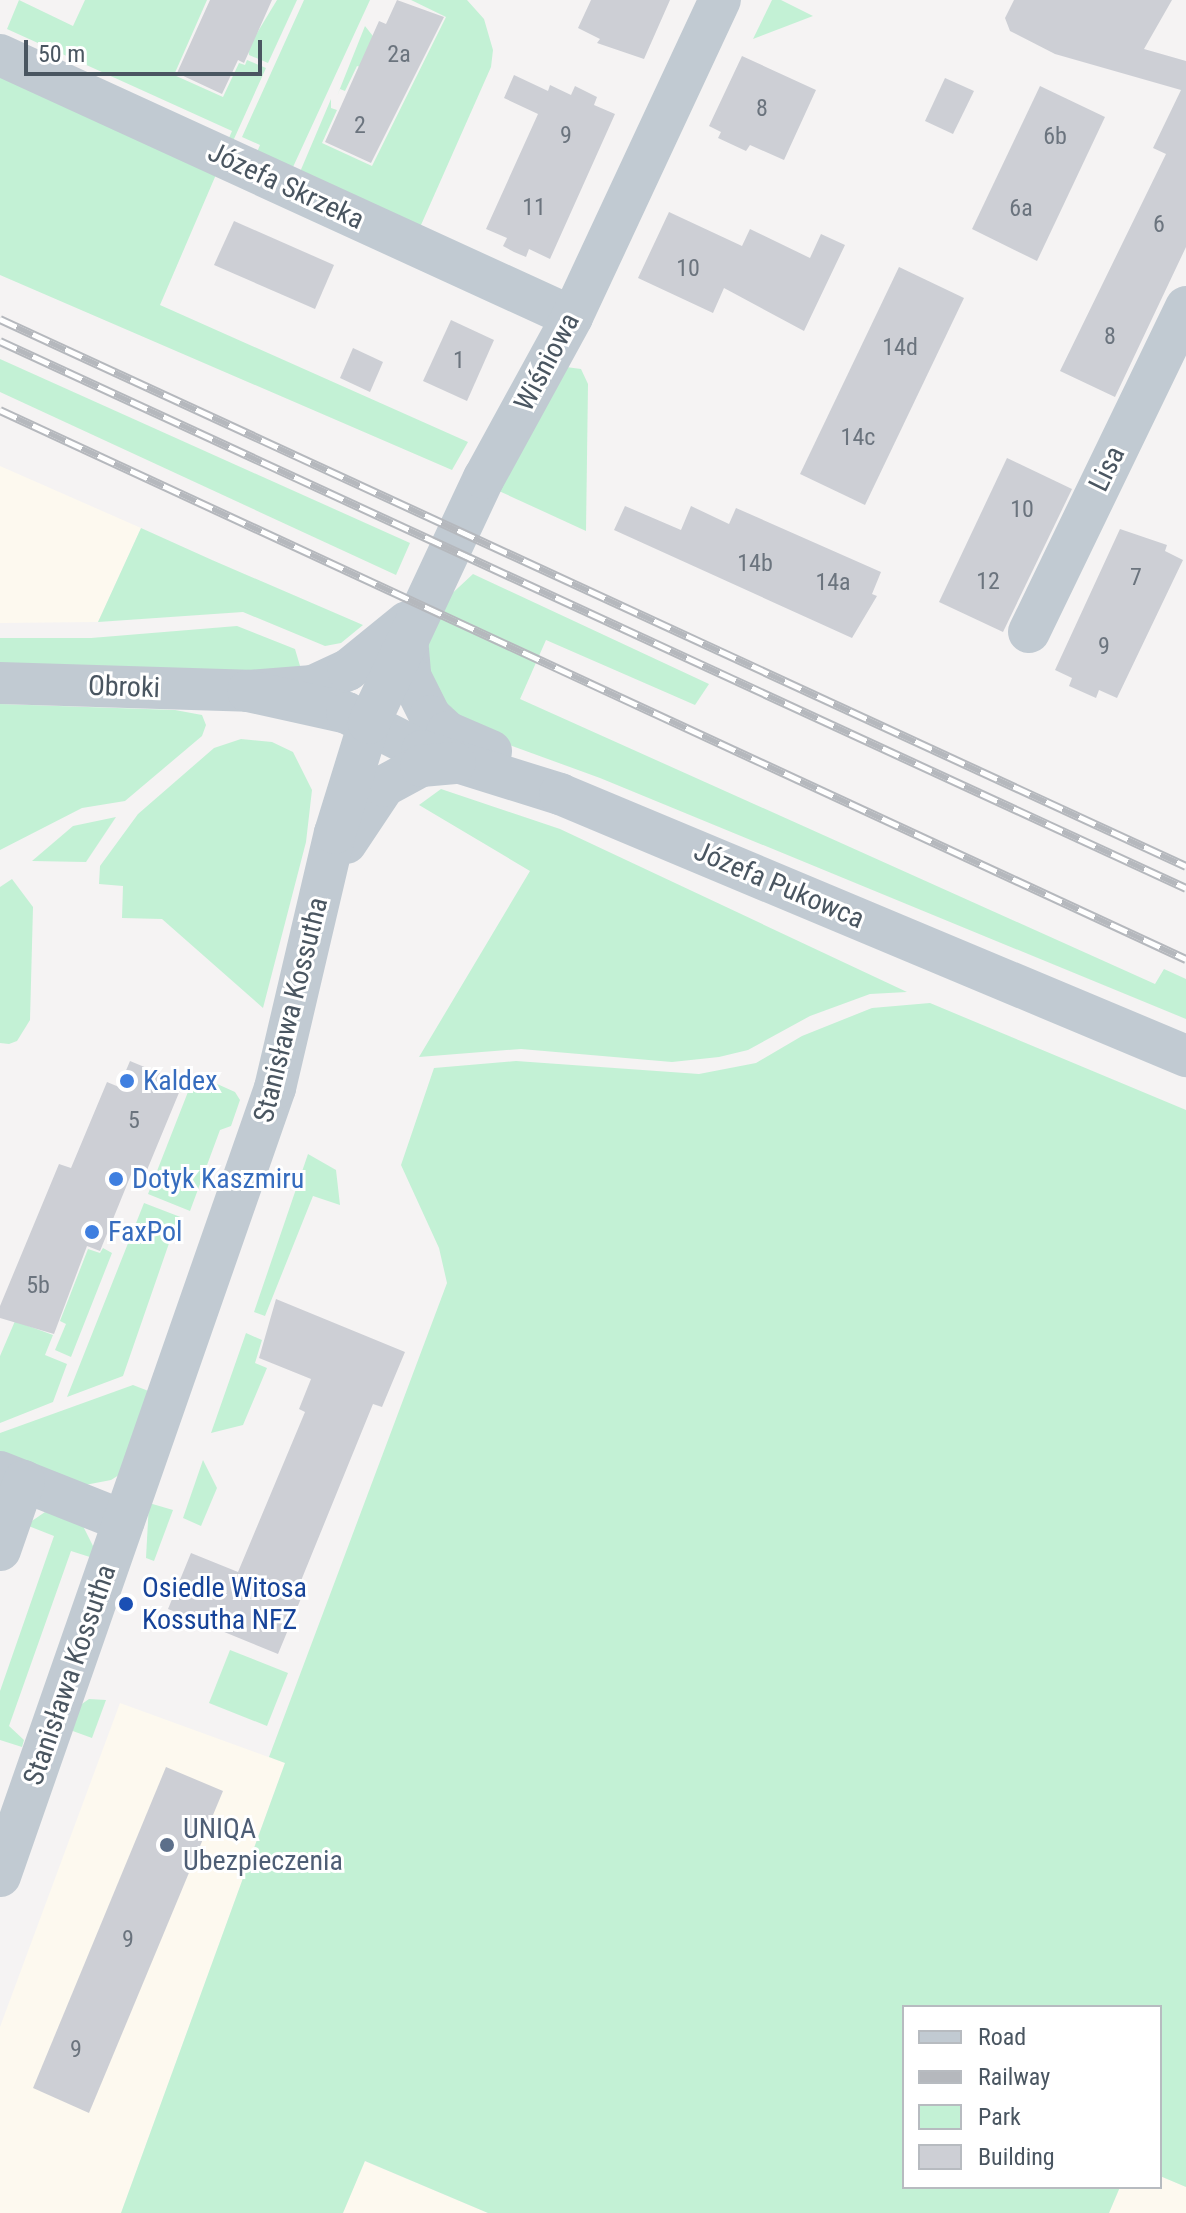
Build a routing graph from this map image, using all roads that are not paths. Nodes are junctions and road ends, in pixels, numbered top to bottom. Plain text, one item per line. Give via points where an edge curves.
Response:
1 (720, 0) edge
2 (0, 55) edge
3 (1186, 307) edge
4 (572, 317) junction
5 (414, 624) junction
6 (1029, 632) dead end
7 (0, 683) edge
8 (248, 691) junction
9 (369, 723) junction
10 (462, 763) junction
11 (560, 794) junction
12 (327, 865) junction
13 (1186, 1056) edge
14 (12, 1477) edge
15 (124, 1521) junction
16 (0, 1550) edge
17 (0, 1876) edge

1 - 4 street, Wiśniowa
2 - 4 street, Józefa Skrzeka
3 - 6 street, Lisa
4 - 5 street, Wiśniowa via 484,478
5 - 8 street, Obroki via 333,679
5 - 9 street, Wiśniowa
5 - 11 street via 410,676 430,716 447,732 518,766
7 - 8 street, Obroki
8 - 9 street, Obroki
9 - 10 street, Józefa Pukowca via 422,751
9 - 12 street, Stanisława Kossutha
10 - 11 street, Józefa Pukowca
10 - 12 street via 421,766 384,786
11 - 13 street, Józefa Pukowca
12 - 15 street, Stanisława Kossutha via 275,1088
14 - 15 street
14 - 16 street
15 - 17 street, Stanisława Kossutha

